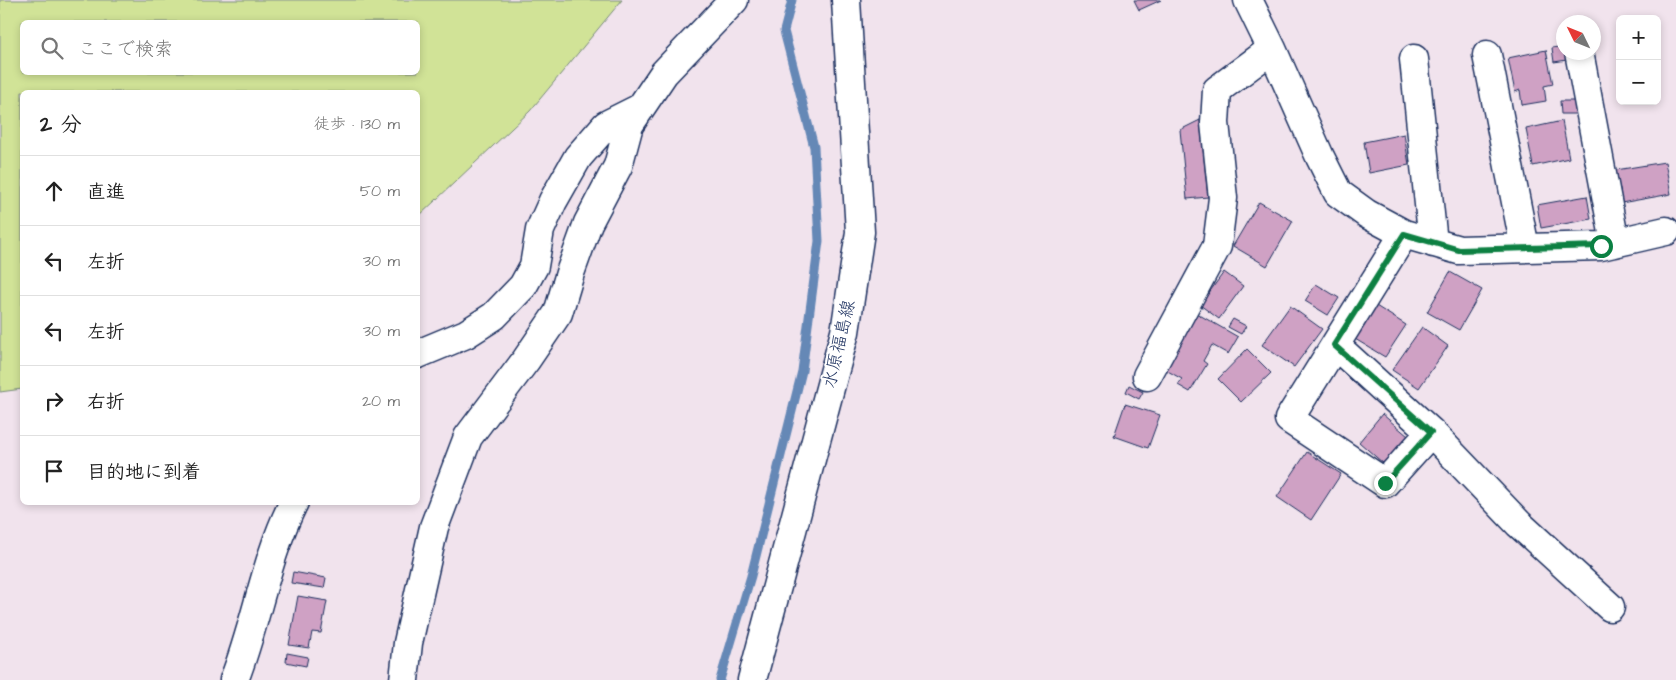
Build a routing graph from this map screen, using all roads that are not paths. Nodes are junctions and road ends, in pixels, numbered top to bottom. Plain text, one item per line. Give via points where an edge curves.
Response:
1 (734, 0) edge
2 (846, 0) edge
3 (1248, 0) edge
4 (1272, 49) junction
5 (1487, 55) dead end
6 (1414, 59) dead end
7 (1581, 60) edge
8 (640, 108) junction
9 (1666, 231) dead end
10 (1404, 234) junction
11 (1433, 243) junction
12 (1615, 243) junction
13 (1525, 248) junction
14 (1334, 345) junction
15 (420, 353) edge
16 (1147, 376) dead end
17 (1431, 432) junction
18 (292, 505) edge
19 (1610, 607) dead end
20 (234, 680) edge
21 (404, 680) edge
22 (752, 680) edge

1 - 8 street via 664,73
2 - 22 street, 水原福島線 via 860,232 845,332
3 - 4 street
4 - 10 street via 1338,193 1367,214
4 - 16 street via 1217,90 1215,123 1223,198 1217,246
5 - 13 street
6 - 11 street
7 - 12 street
8 - 15 street via 606,124 578,157 540,230 534,266 523,286 494,316 466,334
8 - 21 street via 629,125 618,166 588,223 558,313 468,437 434,527 408,643
9 - 12 street
10 - 11 street
10 - 14 street
11 - 13 street via 1459,250
12 - 13 street
14 - 17 street
14 - 17 street via 1289,419 1385,483
17 - 19 street via 1519,524
18 - 20 street via 264,580

